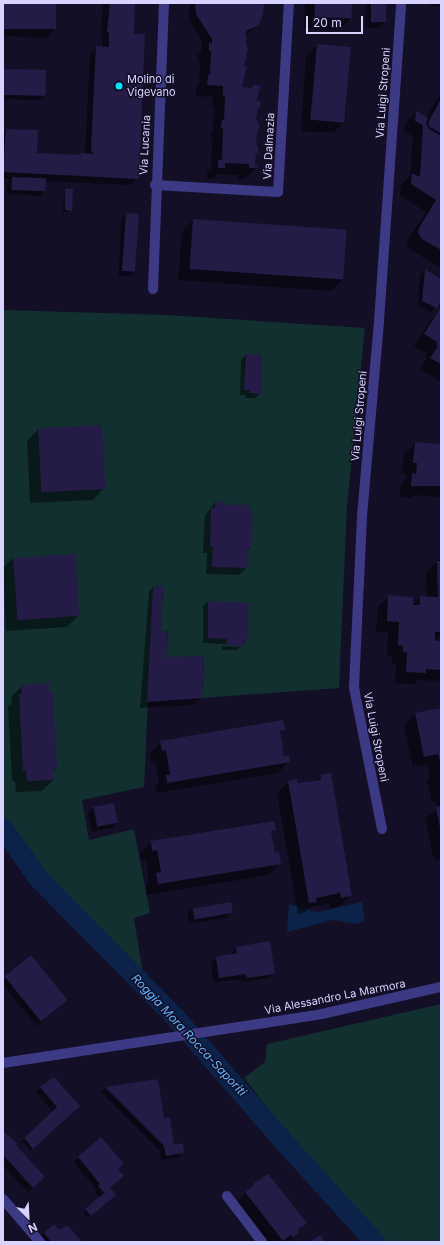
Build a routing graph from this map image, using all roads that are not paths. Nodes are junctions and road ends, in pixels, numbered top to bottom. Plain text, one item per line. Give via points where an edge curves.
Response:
1 (164, 3) edge
2 (289, 3) edge
3 (401, 3) edge
4 (155, 185) junction
5 (152, 289) dead end
6 (382, 829) dead end
7 (441, 987) edge
8 (3, 1063) edge
9 (227, 1196) dead end
10 (3, 1198) edge
11 (40, 1242) edge
12 (262, 1242) edge

1 - 4 street, Via Lucania
2 - 4 street, Via Dalmazia via 278,192
3 - 6 street, Via Luigi Stropeni via 379,320 362,516 354,687
4 - 5 street, Via Lucania
7 - 8 street, Via Alessandro La Marmora via 322,1014
9 - 12 street
10 - 11 street

